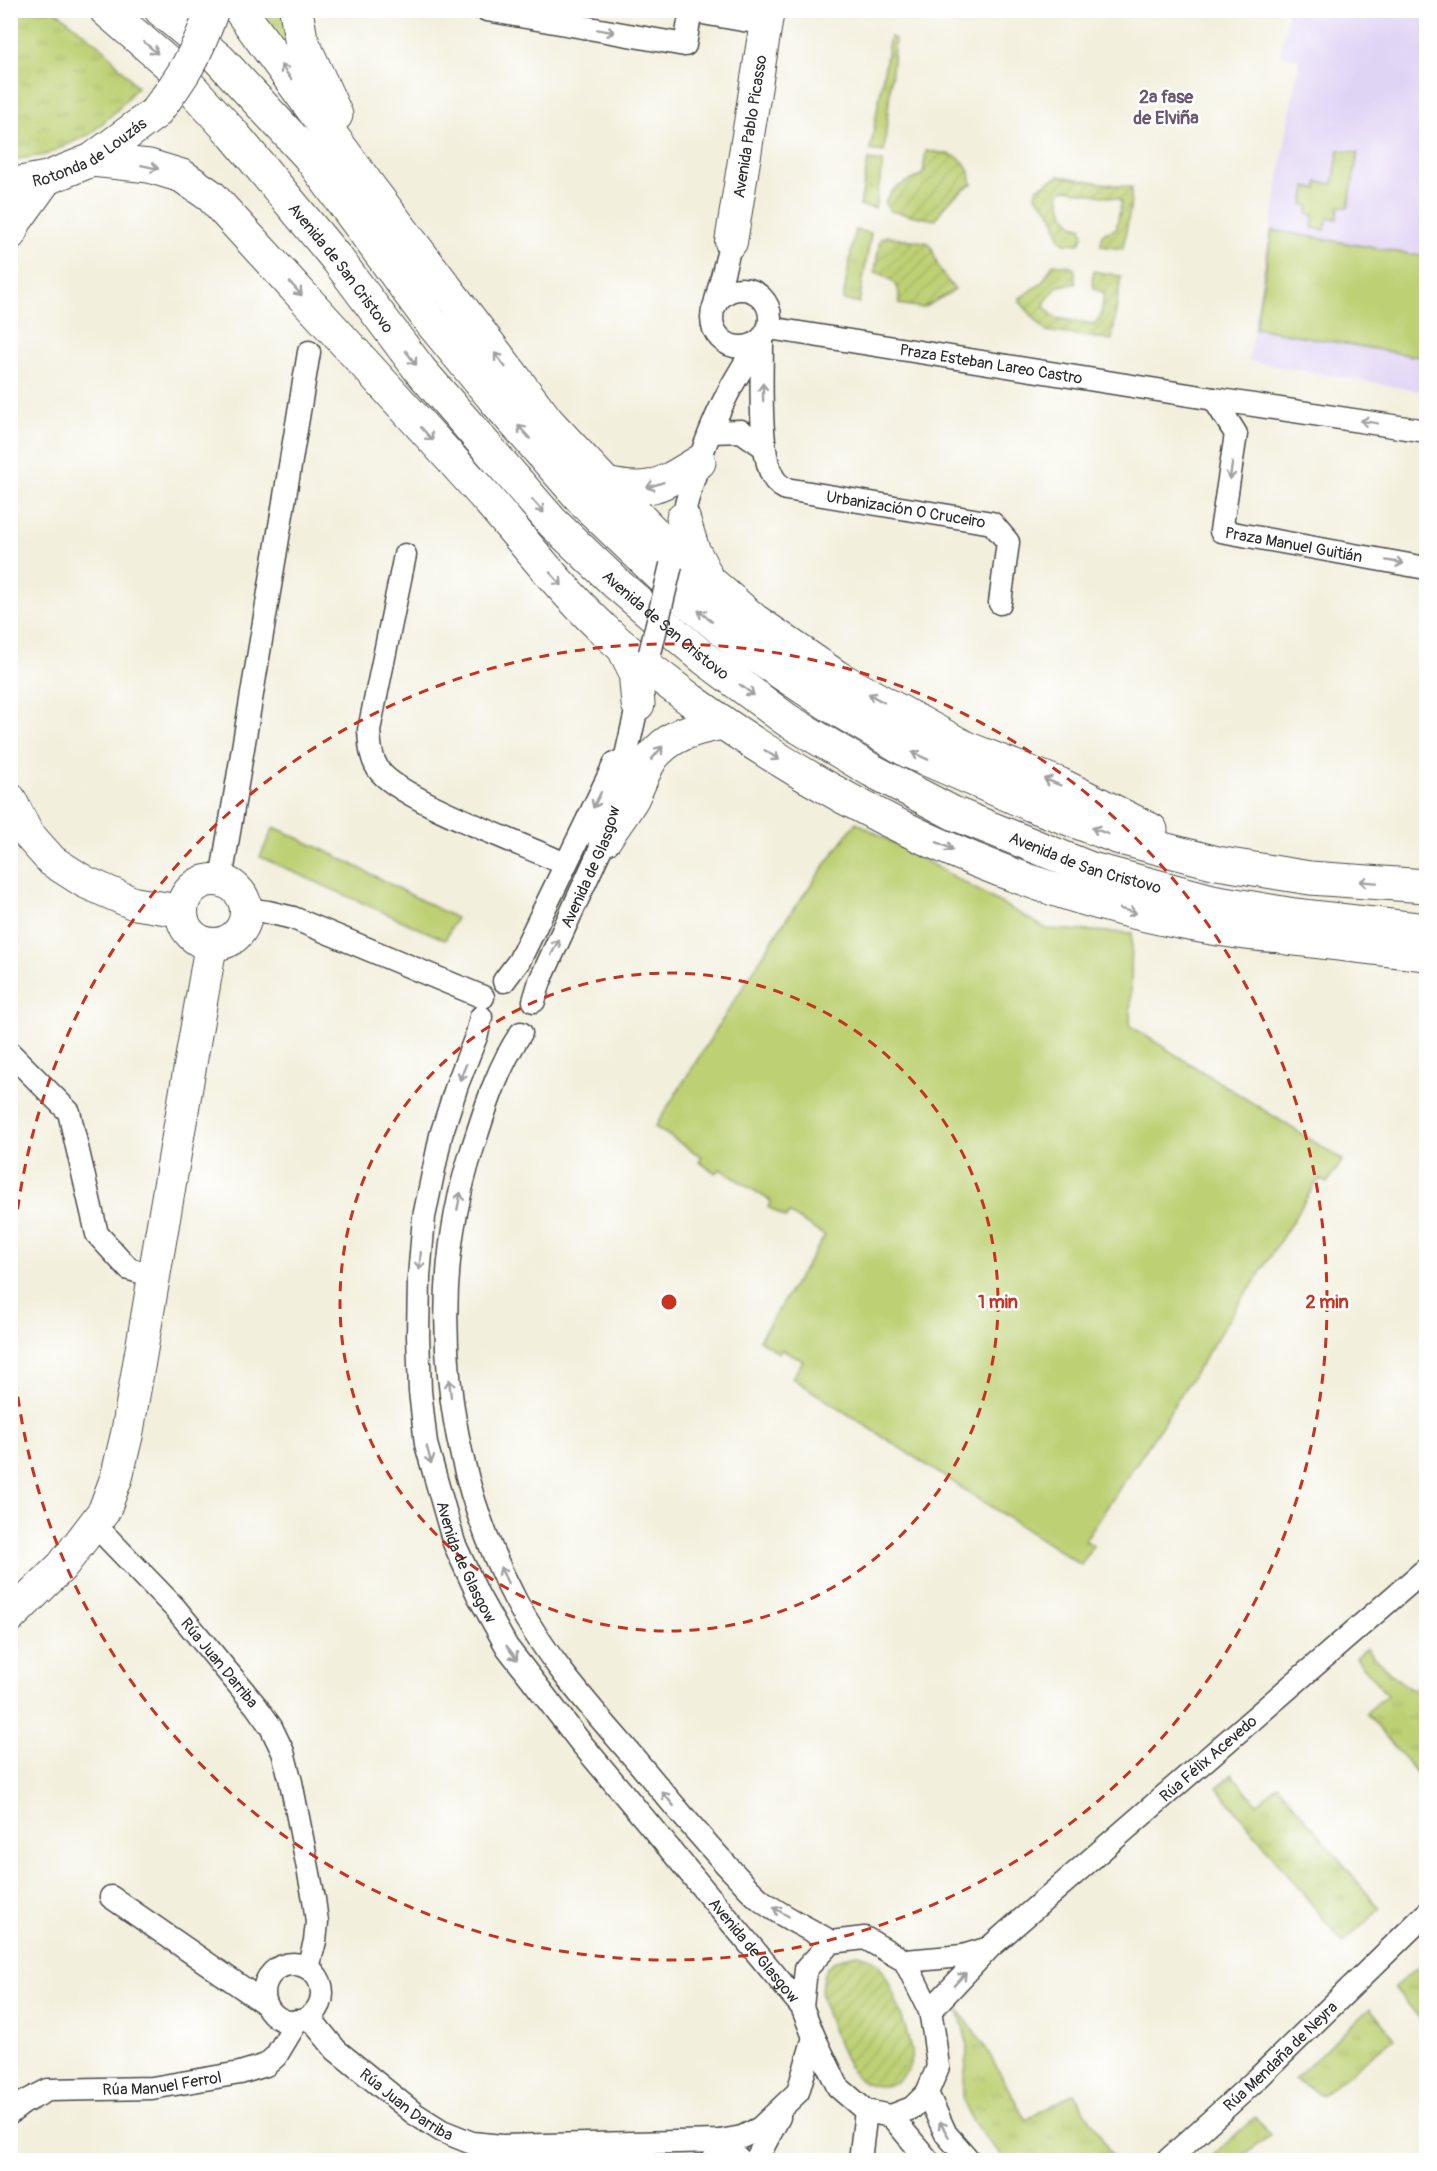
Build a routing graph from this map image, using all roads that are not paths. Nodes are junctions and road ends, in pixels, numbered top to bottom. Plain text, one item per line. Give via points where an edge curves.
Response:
1 (106, 10) edge
2 (161, 10) edge
3 (212, 10) edge
4 (240, 10) edge
5 (296, 10) edge
6 (487, 10) edge
7 (691, 11) edge
8 (767, 17) edge
9 (92, 160) junction
10 (47, 178) junction
11 (10, 185) edge
12 (370, 188) junction
13 (10, 234) edge
14 (730, 242) junction
15 (753, 291) junction
16 (715, 304) junction
17 (763, 336) junction
18 (721, 340) junction
19 (309, 352) dead end
20 (729, 392) junction
21 (1214, 399) junction
22 (1267, 405) junction
23 (1426, 431) edge
24 (711, 432) junction
25 (1236, 434) junction
26 (764, 447) junction
27 (699, 462) junction
28 (606, 484) junction
29 (682, 518) junction
30 (405, 555) dead end
31 (673, 558) junction
32 (1426, 568) edge
33 (716, 587) junction
34 (1000, 603) dead end
35 (640, 655) junction
36 (634, 716) junction
37 (723, 723) junction
38 (10, 799) edge
39 (605, 839) junction
40 (1217, 863) junction
41 (566, 864) junction
42 (221, 880) junction
43 (1426, 886) edge
44 (247, 909) junction
45 (181, 911) junction
46 (1375, 926) junction
47 (1426, 930) edge
48 (1287, 938) junction
49 (211, 944) junction
50 (1426, 949) edge
51 (1426, 954) edge
52 (504, 981) junction
53 (534, 1001) junction
54 (482, 1007) junction
55 (522, 1033) junction
56 (10, 1053) edge
57 (154, 1276) junction
58 (95, 1525) junction
59 (1426, 1569) edge
60 (10, 1617) edge
61 (111, 1897) dead end
62 (1426, 1914) edge
63 (1426, 1925) edge
64 (831, 1942) junction
65 (990, 1947) junction
66 (1392, 1949) junction
67 (905, 1961) junction
68 (308, 1968) junction
69 (266, 2004) junction
70 (802, 2007) junction
71 (930, 2011) junction
72 (303, 2019) junction
73 (814, 2037) junction
74 (838, 2086) junction
75 (927, 2093) junction
76 (793, 2096) junction
77 (866, 2111) junction
78 (10, 2113) edge
79 (891, 2116) junction
80 (716, 2151) edge
81 (640, 2152) edge
82 (740, 2160) edge
83 (756, 2160) edge
84 (860, 2160) edge
85 (928, 2160) edge
86 (969, 2160) edge
87 (1168, 2160) edge

1 -> 46 main road, Avenida de San Cristovo via 171,66 234,135 338,259 420,370 552,522 704,658 787,720 953,813 1091,869 1212,901
40 -> 2 main road, Avenida de San Cristovo via 1120,838 908,751 748,651 684,598 586,504 430,321 308,155 219,59
3 - 9 main road, Rotonda de Louzás, bridge via 200,45 180,81 155,113
12 -> 4 main road
5 - 12 main road via 301,39
6 -> 7 street via 685,45
7 - 8 street
8 - 14 street, Avenida Pablo Picasso
9 - 10 main road, Rotonda de Louzás
9 -> 35 main road via 149,166 182,176 211,196 579,605
10 - 11 main road, Rotonda de Louzás
10 - 13 street
28 -> 12 main road via 548,422
14 - 15 street, Avenida Pablo Picasso via 734,262
14 - 16 street, Avenida Pablo Picasso
15 - 16 street via 736,289
15 - 17 street via 770,311
16 - 18 street via 712,323
17 - 18 street via 739,347
17 - 20 street
17 - 21 street, Praza Esteban Lareo Castro
26 -> 17 street, Urbanización O Cruceiro
18 - 20 street via 730,370
19 - 42 street
20 - 24 street
21 - 22 street
21 - 25 street
23 -> 22 street
22 - 25 street
24 - 26 street via 741,430
24 - 27 street
25 -> 32 street, Praza Manuel Guitián via 1221,531
26 - 34 street, Urbanización O Cruceiro via 772,475 786,489 992,523 1008,542
27 -> 28 main road via 652,488
27 - 29 street
28 - 31 main road
29 - 31 street
29 - 33 main road via 693,550
30 - 41 street via 369,730 370,751 379,770 390,782 434,807
31 - 33 main road
31 - 35 street, bridge
40 -> 33 main road via 1059,784 966,748 837,677 754,620
35 - 36 main road via 634,671
35 - 37 main road
36 - 39 street, Avenida de Glasgow
36 -> 41 street, Avenida de Glasgow
39 -> 37 main road via 663,746 694,729
37 -> 48 main road via 787,765 882,817 985,864 1084,900 1142,915
38 - 45 street via 27,833 52,861 85,882 133,903
53 -> 39 street, Avenida de Glasgow
43 -> 40 main road, Avenida de San Cristovo via 1310,878
41 - 52 street, Avenida de Glasgow via 519,961
42 - 44 street via 239,890
42 - 45 street via 202,881 194,886
44 - 49 street via 243,928 237,935
44 - 54 street via 293,918
45 - 49 street via 193,937
46 - 47 main road, Avenida de San Cristovo
46 - 48 main road via 1341,935
46 - 50 main road via 1404,944
48 - 51 main road
49 - 57 street
52 - 53 street via 519,984
52 - 54 street via 488,989
53 - 55 street via 533,1019
54 - 55 street via 490,1030 497,1034
54 -> 70 street, Avenida de Glasgow via 477,1034 441,1135 424,1217 419,1277 419,1358 426,1444 454,1543 507,1647 581,1743
64 -> 55 street, Avenida de Glasgow via 763,1902 706,1844 549,1655 516,1602 490,1547 471,1493 450,1390 447,1332 453,1236 464,1177 489,1097
56 - 57 street via 69,1112 97,1234 129,1269
57 - 58 street via 120,1465 111,1496
58 - 60 street via 62,1566
58 - 68 street, Rúa Juan Darriba via 175,1608 256,1706 275,1735 291,1782 314,1899 317,1922
59 - 65 street, Rúa Félix Acevedo
61 - 69 street, Rúa Juan Darriba
62 - 66 street, Rúa Mendaña de Neyra
63 - 66 street, Rúa Mendaña de Neyra
64 - 67 street via 865,1938
64 - 70 street via 806,1969
65 - 67 street, Rúa Félix Acevedo via 963,1956
71 -> 65 street, Rúa Félix Acevedo
66 - 87 street, Rúa Mendaña de Neyra
67 - 71 street
68 - 69 street via 287,1964 274,1971 264,1990
68 - 72 street via 322,1988 320,2004
69 - 72 street, Rúa Juan Darriba via 278,2018
70 - 73 street
71 - 75 street via 938,2067
72 - 78 street, Rúa Manuel Ferrol via 266,2065 152,2088 48,2090
72 - 81 street, Rúa Juan Darriba via 359,2070 416,2114 442,2131 472,2143
73 - 74 street
73 - 76 street
74 - 76 street via 819,2086
74 - 77 street
75 - 79 street via 912,2109
86 -> 75 street via 946,2134
76 - 80 street, Rúa Juan Darriba via 760,2128
76 - 83 street
77 - 79 street
77 - 84 street
79 - 85 street
80 - 81 street, Rúa Juan Darriba
80 - 82 street

